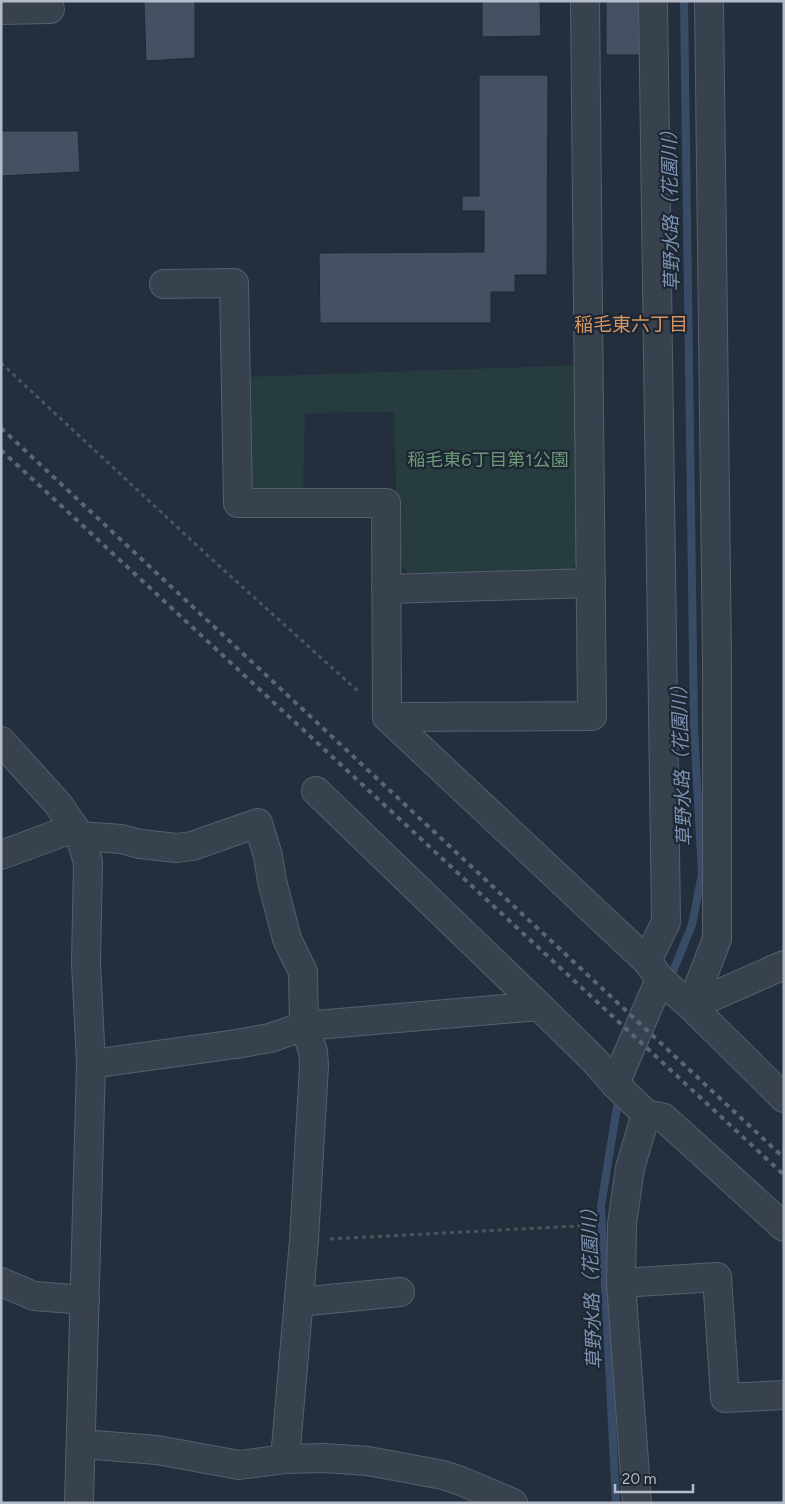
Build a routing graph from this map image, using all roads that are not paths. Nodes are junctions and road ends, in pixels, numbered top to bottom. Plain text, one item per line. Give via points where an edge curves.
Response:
1 (585, 1) edge
2 (653, 1) edge
3 (708, 1) edge
4 (50, 9) dead end
5 (1, 10) edge
6 (164, 284) dead end
7 (591, 583) junction
8 (386, 588) junction
9 (387, 717) junction
10 (1, 741) edge
11 (316, 791) dead end
12 (77, 832) junction
13 (1, 855) edge
14 (784, 964) edge
15 (654, 970) junction
16 (539, 1006) junction
17 (691, 1006) junction
18 (304, 1026) junction
19 (91, 1064) junction
20 (615, 1084) junction
21 (784, 1098) edge
22 (646, 1114) junction
23 (784, 1226) edge
24 (1, 1282) edge
25 (621, 1283) junction
26 (400, 1292) dead end
27 (85, 1300) junction
28 (299, 1302) junction
29 (784, 1395) edge
30 (82, 1444) junction
31 (285, 1459) junction
32 (79, 1503) edge
33 (513, 1503) edge
34 (637, 1503) edge

1 - 7 street
2 - 15 street via 666,922
3 - 17 street via 717,660 717,939
4 - 5 street
6 - 8 street via 234,283 238,503 386,503
7 - 8 street
7 - 9 street via 592,716
8 - 9 street
9 - 15 street
10 - 12 street via 58,804
11 - 16 street
12 - 13 street
12 - 18 street via 178,848 258,823 287,939 303,972
12 - 19 street via 88,862 86,963
14 - 17 street
15 - 17 street
15 - 20 street
16 - 18 street
16 - 20 street
17 - 21 street
18 - 19 street via 270,1038
18 - 28 street via 313,1051 314,1066
19 - 27 street
20 - 22 street
22 - 23 street via 664,1118
22 - 25 street via 630,1168 622,1224
24 - 27 street via 34,1296
25 - 29 street via 717,1277 725,1398
25 - 34 street
26 - 28 street
27 - 30 street
28 - 31 street
30 - 31 street via 157,1450 239,1465
30 - 32 street
31 - 33 street via 368,1461 461,1481

